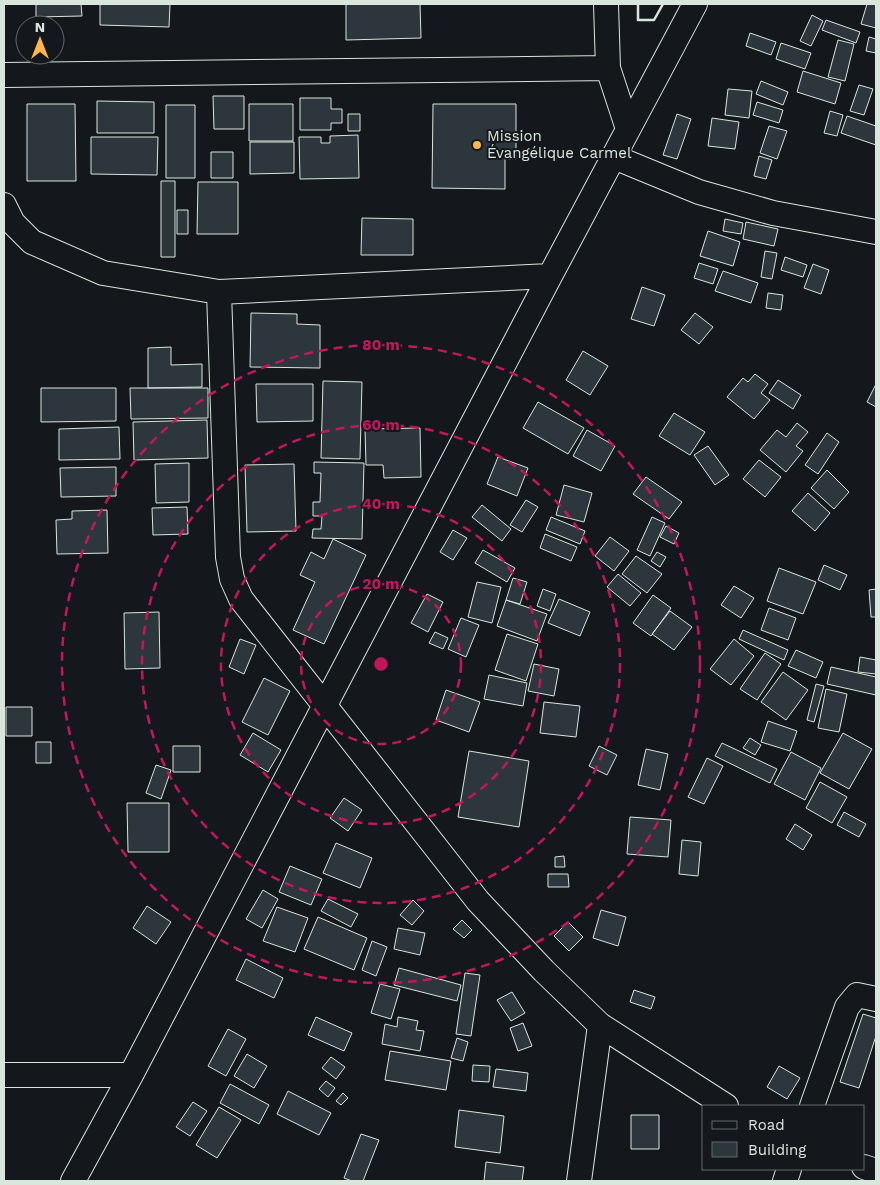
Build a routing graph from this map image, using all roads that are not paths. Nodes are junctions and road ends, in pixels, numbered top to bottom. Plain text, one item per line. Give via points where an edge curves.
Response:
1 (606, 4) edge
2 (695, 4) edge
3 (608, 68) junction
4 (4, 75) edge
5 (628, 129) junction
6 (614, 157) junction
7 (4, 205) edge
8 (876, 232) edge
9 (550, 276) junction
10 (219, 292) junction
11 (326, 706) junction
12 (876, 999) edge
13 (600, 1025) junction
14 (4, 1074) edge
15 (131, 1076) junction
16 (724, 1105) edge
17 (812, 1105) edge
18 (73, 1181) edge
19 (579, 1181) edge

1 - 3 street
2 - 5 street
3 - 4 street
3 - 5 street
5 - 6 street
6 - 8 street via 698,192 773,213
6 - 9 street
7 - 10 street via 13,223 32,242 103,273
9 - 10 street
9 - 11 street
10 - 11 street via 228,557 232,579 241,599
11 - 13 street via 478,901
11 - 15 street
12 - 17 street via 857,995 847,1007
13 - 16 street
13 - 19 street
14 - 15 street
15 - 18 street

